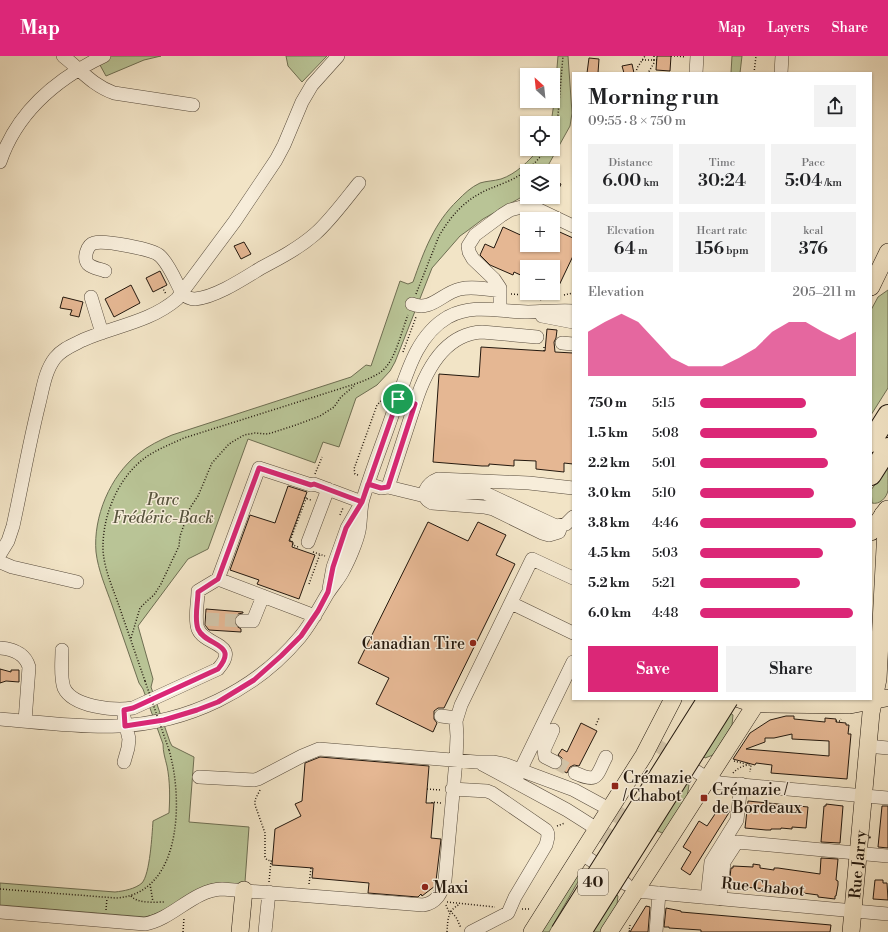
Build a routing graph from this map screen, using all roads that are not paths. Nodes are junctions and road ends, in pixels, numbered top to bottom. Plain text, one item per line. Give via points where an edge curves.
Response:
1 (63, 56) edge
2 (104, 56) edge
3 (338, 56) edge
4 (782, 56) edge
5 (692, 57) edge
6 (80, 69) junction
7 (696, 72) edge
8 (781, 72) edge
9 (193, 105) dead end
10 (0, 162) edge
11 (359, 183) dead end
12 (572, 226) edge
13 (888, 252) edge
14 (105, 271) dead end
15 (872, 285) edge
16 (505, 292) junction
17 (182, 293) junction
18 (90, 297) dead end
19 (416, 305) road end
20 (500, 309) junction
21 (572, 311) edge
22 (526, 312) junction
23 (572, 322) edge
24 (102, 333) junction
25 (537, 337) dead end
26 (398, 399) junction
27 (415, 404) junction
28 (888, 415) edge
29 (872, 440) edge
30 (888, 448) edge
31 (872, 473) edge
32 (368, 484) junction
33 (388, 487) junction
34 (572, 488) edge
35 (328, 489) junction
36 (425, 496) junction
37 (356, 499) junction
38 (886, 511) edge
39 (572, 518) edge
40 (872, 531) edge
41 (308, 542) dead end
42 (0, 554) edge
43 (0, 562) edge
44 (572, 578) edge
45 (218, 579) junction
46 (77, 582) dead end
47 (263, 596) junction
48 (511, 603) junction
49 (315, 616) junction
50 (242, 621) tunnel mouth
51 (572, 633) edge
52 (0, 648) edge
53 (884, 649) edge
54 (62, 650) dead end
55 (572, 664) edge
56 (875, 699) edge
57 (673, 700) edge
58 (691, 700) edge
59 (707, 700) edge
60 (727, 700) edge
61 (870, 700) edge
62 (757, 701) edge
63 (124, 710) junction
64 (440, 716) dead end
65 (456, 718) junction
66 (0, 719) edge
67 (25, 721) junction
68 (125, 726) junction
69 (553, 730) dead end
70 (868, 746) junction
71 (888, 748) edge
72 (606, 757) dead end
73 (456, 760) junction
74 (124, 762) dead end
75 (554, 762) tunnel mouth
76 (575, 772) tunnel mouth
77 (701, 774) junction
78 (199, 776) dead end
79 (517, 776) junction
80 (741, 784) junction
81 (449, 789) junction
82 (863, 796) junction
83 (888, 798) edge
84 (612, 810) junction
85 (599, 831) junction
86 (624, 832) junction
87 (858, 853) junction
88 (582, 854) junction
89 (888, 856) edge
90 (631, 887) junction
91 (269, 889) junction
92 (244, 890) junction
93 (659, 893) junction
94 (713, 898) junction
95 (853, 911) junction
96 (0, 912) edge
97 (888, 914) edge
98 (240, 932) edge
99 (265, 932) edge
100 (471, 932) edge
101 (532, 932) edge
102 (561, 932) edge
103 (581, 932) edge
104 (610, 932) edge
105 (656, 932) edge
106 (851, 932) edge

1 - 6 street
2 - 6 street
3 - 17 street via 312,85 276,160
4 - 8 street
5 - 7 street
6 - 9 street via 93,83 114,93
6 - 10 street via 61,80 28,112
11 - 17 street via 317,232 290,252 208,296 190,299
12 - 16 street via 529,205 506,212 475,235 468,246 469,252
13 - 15 main road
14 - 17 street via 87,263 86,252 93,243 152,250 164,261
16 - 19 street via 461,288 426,306
16 - 20 street
17 - 24 street via 166,308 143,320
18 - 24 street
20 - 22 street
20 - 26 street via 466,310 437,325 418,350
21 - 22 street
22 - 23 street
24 - 42 street via 64,349 50,367 33,428 13,526
25 - 27 street via 482,332 462,337 448,346 432,364 420,387
26 - 27 street
26 - 32 street
27 - 33 street
28 - 29 highway
30 - 31 highway
32 - 33 street via 381,488
32 - 37 street
33 - 36 street
34 - 36 street via 529,483 438,479 428,485
35 - 37 street
35 - 41 street
35 - 45 street via 259,468
36 - 39 street via 438,491 486,493 551,524 561,526
37 - 49 street via 333,567 328,592
38 - 40 main road
38 - 53 main road, Rue Jarry
43 - 46 street
44 - 48 street via 532,559
45 - 47 street
45 - 63 street via 198,592 198,628 204,637 220,645 226,656 223,663 218,669
47 - 49 street
47 - 50 street via 253,621
48 - 51 street
48 - 65 street
49 - 68 street via 288,650 254,680 231,694 207,706 177,716 152,723
52 - 67 street via 14,650 28,662
53 - 56 main road, Rue Jarry
54 - 63 street via 62,679 67,693 84,703
55 - 79 street
56 - 70 main road, Rue Jarry
57 - 84 main road via 654,744
58 - 86 highway, bridge via 652,763
59 - 86 highway, 40, bridge
60 - 103 highway, 40, bridge
61 - 62 main road via 850,704
62 - 77 main road
63 - 68 street
64 - 65 street
65 - 73 street
66 - 67 street
67 - 68 street
68 - 74 street via 129,739
69 - 75 street via 544,750 545,756
70 - 71 street
70 - 82 main road, Rue Jarry
72 - 76 street via 594,778 590,779
73 - 78 street via 319,749 254,780
73 - 79 street via 500,763
73 - 81 street
77 - 80 street via 716,782
77 - 90 main road
79 - 84 street via 574,790
79 - 85 street
80 - 82 street
80 - 94 street via 737,820 710,862
81 - 91 street via 445,880 441,893 431,902 423,905
81 - 100 street via 492,793 546,830 548,834 546,845 508,912
82 - 83 street
82 - 87 main road, Rue Jarry
84 - 85 main road
85 - 88 main road
86 - 102 highway, 40, bridge
87 - 89 street
87 - 94 street via 737,842 724,862
87 - 95 main road, Rue Jarry
88 - 90 street
88 - 101 main road
90 - 93 street, Rue Chabot
90 - 104 main road
91 - 92 street
91 - 99 street
92 - 96 street via 211,890 145,924
92 - 98 main road
93 - 94 street, Rue Chabot
93 - 105 street
94 - 95 street, Rue Chabot
95 - 97 street, Rue Chabot
95 - 106 main road, Rue Jarry

